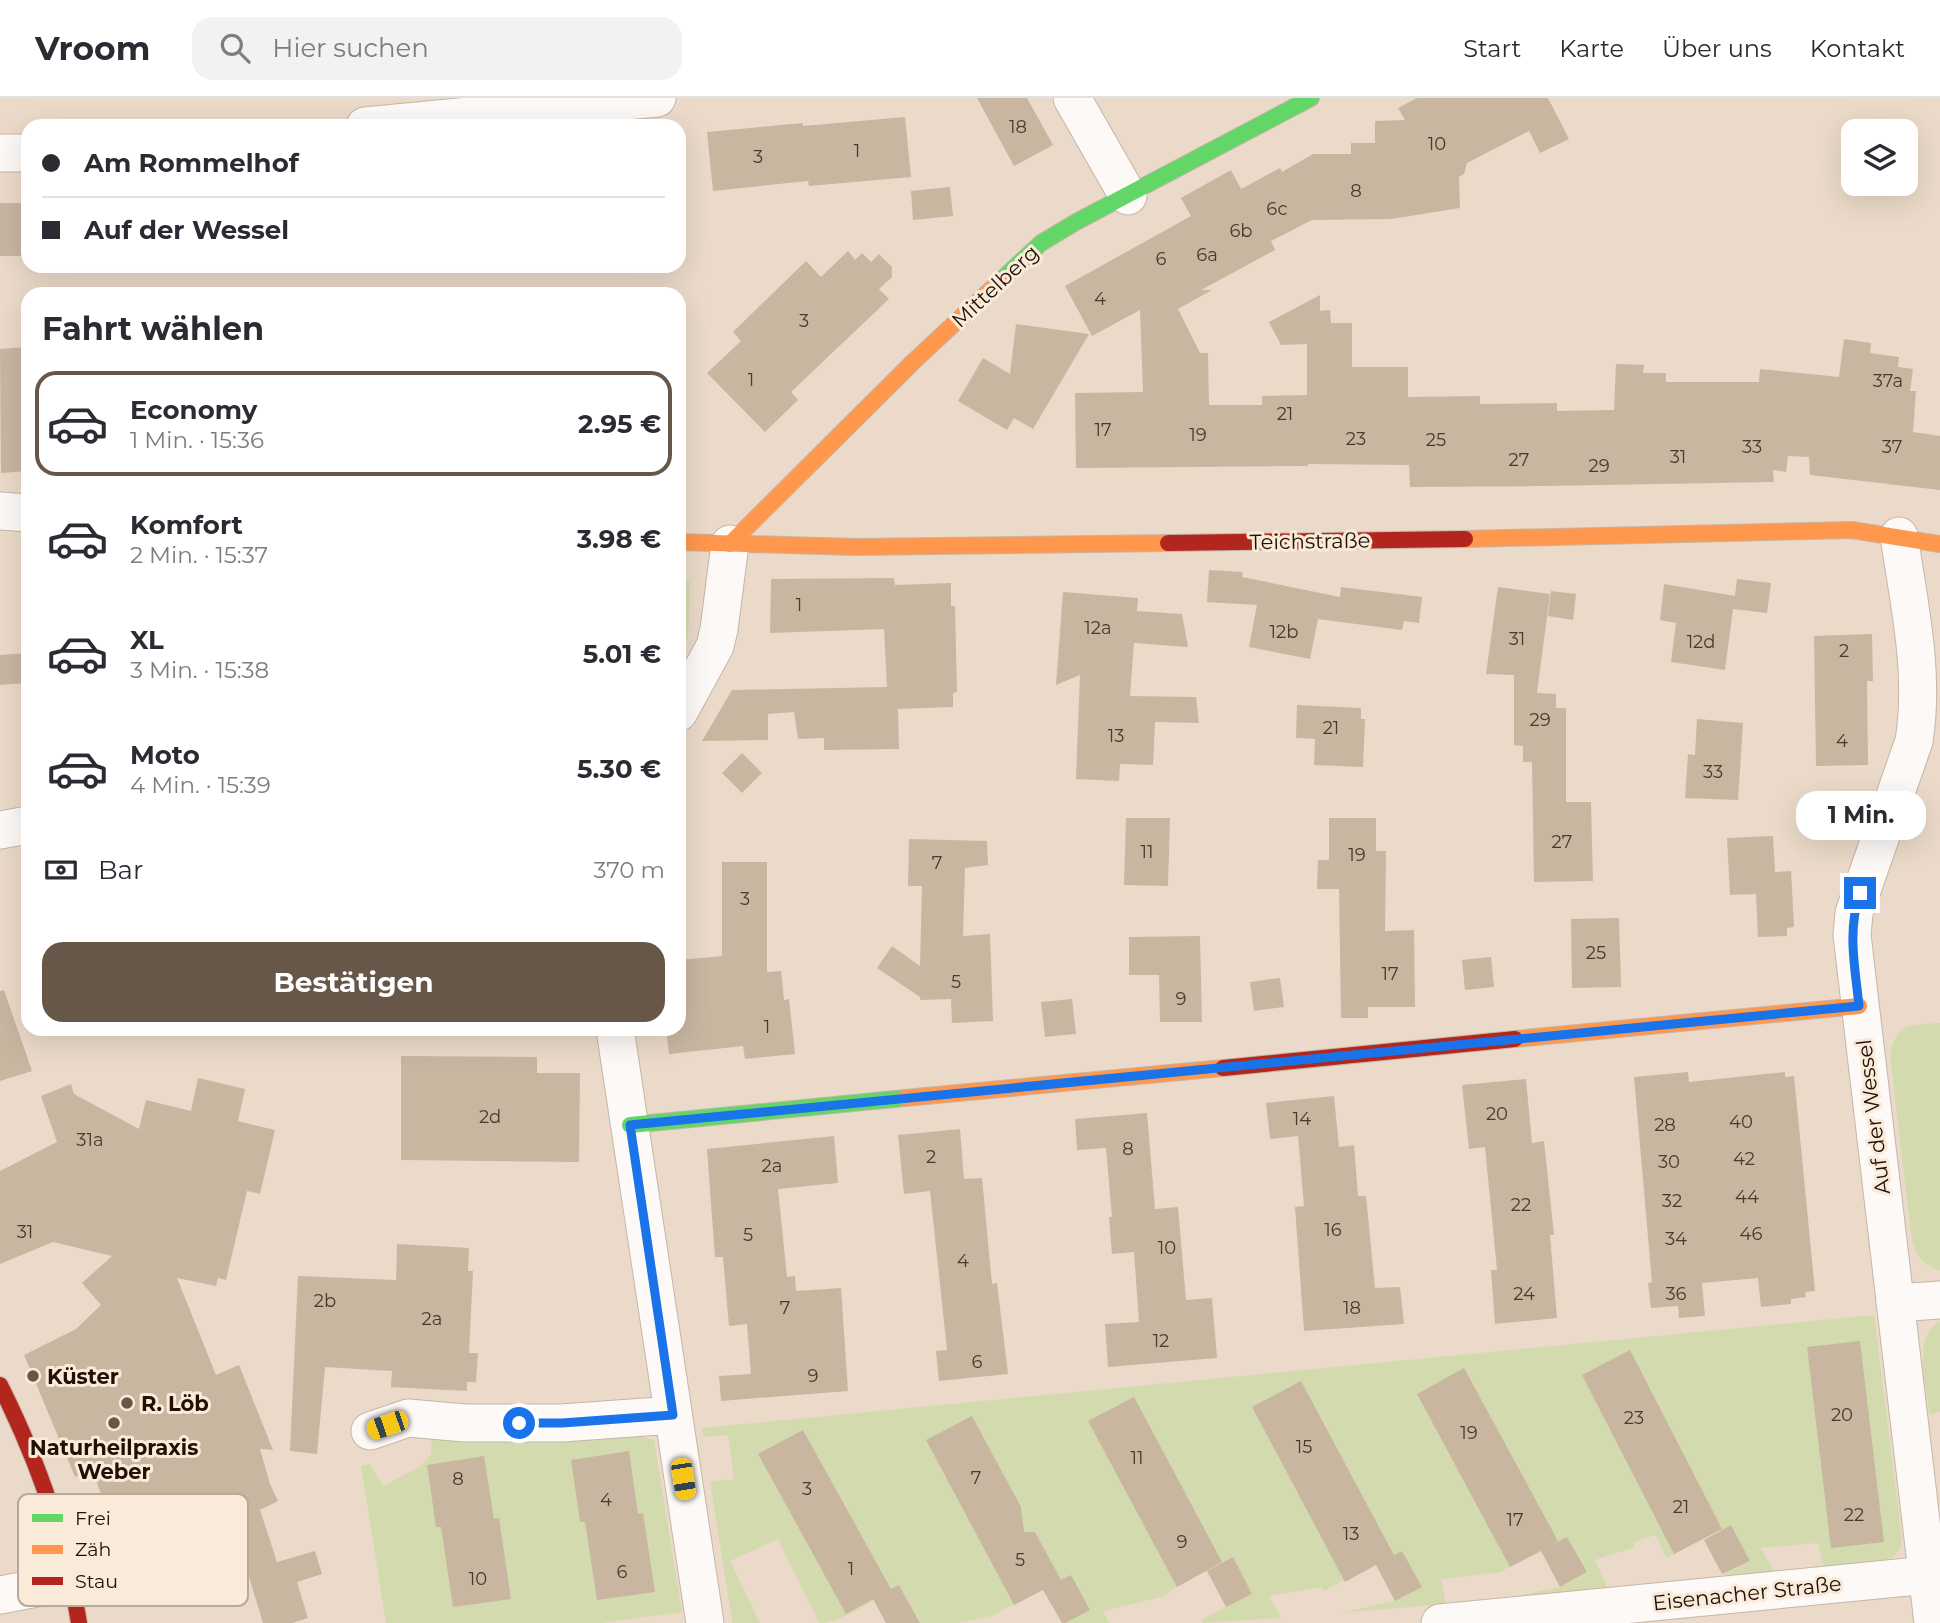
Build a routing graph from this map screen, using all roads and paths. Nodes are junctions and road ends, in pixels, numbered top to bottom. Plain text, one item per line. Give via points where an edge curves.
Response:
1 (657, 98) edge
2 (1072, 98) edge
3 (1311, 98) edge
4 (438, 119) edge
5 (0, 153) edge
6 (21, 153) edge
7 (1128, 197) junction
8 (0, 511) edge
9 (21, 512) edge
10 (1899, 536) junction
11 (686, 542) edge
12 (730, 544) junction
13 (1940, 544) edge
14 (694, 664) edge
15 (686, 690) edge
16 (21, 826) edge
17 (0, 830) edge
18 (1859, 1006) junction
19 (616, 1036) edge
20 (630, 1125) junction
21 (1940, 1300) edge
22 (1895, 1303) junction
23 (0, 1385) edge
24 (673, 1415) junction
25 (370, 1431) dead end
26 (47, 1494) edge
27 (1928, 1575) junction
28 (18, 1592) edge
29 (0, 1595) edge
30 (1549, 1618) edge
31 (705, 1623) edge
32 (1440, 1623) edge
33 (1933, 1623) edge

1 - 4 street
2 - 7 street
3 - 7 street, Mittelberg
5 - 6 street
7 - 12 street, Mittelberg via 1041,243 913,362
8 - 9 street
10 - 12 street, Teichstraße via 1852,530 856,547
10 - 13 street, Teichstraße
10 - 18 street, Auf der Wessel via 1916,650 1918,716 1854,913
11 - 12 street, Teichstraße
12 - 14 street via 719,629
14 - 15 street
16 - 17 street
18 - 20 street
18 - 22 street, Auf der Wessel
19 - 20 street
20 - 24 street
21 - 22 street
22 - 27 street, Auf der Wessel
23 - 26 street via 22,1426
24 - 25 street via 549,1423 408,1418
24 - 31 street
27 - 30 street, Eisenacher Straße
27 - 33 street, Auf der Wessel
28 - 29 street
30 - 32 street, Eisenacher Straße

